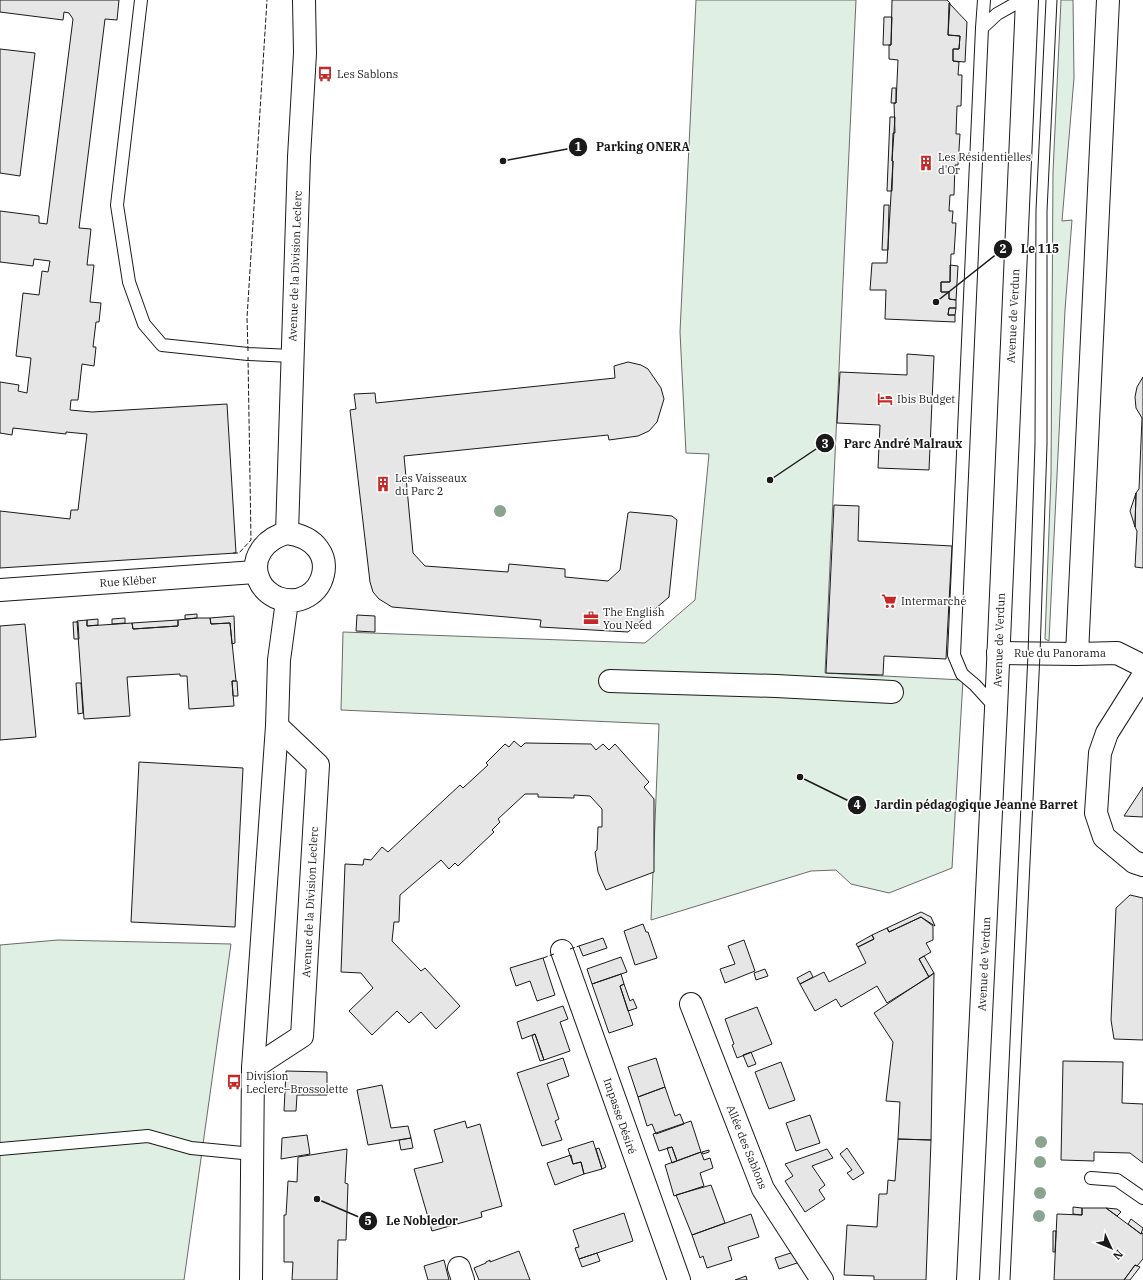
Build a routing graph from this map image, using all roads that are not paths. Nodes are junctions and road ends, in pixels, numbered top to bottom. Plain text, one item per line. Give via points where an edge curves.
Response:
1 (141, 0) edge
2 (304, 0) edge
3 (984, 0) edge
4 (1022, 0) edge
5 (1027, 0) edge
6 (1108, 0) edge
7 (982, 28) junction
8 (292, 356) junction
9 (287, 533) junction
10 (255, 572) junction
11 (0, 590) edge
12 (287, 601) junction
13 (998, 653) junction
14 (1077, 654) junction
15 (1143, 666) edge
16 (1143, 676) edge
17 (610, 681) dead end
18 (892, 692) dead end
19 (996, 708) junction
20 (277, 726) junction
21 (1143, 865) edge
22 (562, 951) dead end
23 (691, 1004) dead end
24 (253, 1068) junction
25 (0, 1149) edge
26 (253, 1154) junction
27 (1091, 1178) dead end
28 (1143, 1198) edge
29 (251, 1227) junction
30 (242, 1280) edge
31 (251, 1280) edge
32 (678, 1280) edge
33 (822, 1280) edge
34 (968, 1280) edge

1 - 8 lane via 117,205 129,282 144,324 162,345
2 - 8 street, Avenue de la Division Leclerc via 305,53
3 - 7 lane
4 - 7 lane via 998,14
5 - 13 street, Avenue de Verdun
6 - 14 street
7 - 19 lane via 954,655 962,674
8 - 9 street, Avenue de la Division Leclerc
9 - 10 street via 277,535 264,544 258,556
9 - 12 street via 301,535 314,542 321,552 324,566 322,580 315,590 304,598
10 - 11 street, Rue Kléber
10 - 12 street via 261,584 272,596
12 - 20 street via 279,660
13 - 14 street, Rue du Panorama
13 - 19 street, Avenue de Verdun
14 - 15 street, Rue du Panorama via 1117,653
16 - 21 street via 1107,733 1100,753 1096,812 1104,838 1134,862
17 - 18 street
19 - 34 street, Avenue de Verdun
20 - 24 street
20 - 24 street, Avenue de la Division Leclerc via 318,765 302,1036
22 - 32 street, Impasse Désiré
23 - 33 street, Allée des Sablons via 763,1189
24 - 26 street
25 - 26 lane via 148,1136 191,1148
26 - 29 street
27 - 28 lane via 1117,1180
29 - 30 street
29 - 31 street

